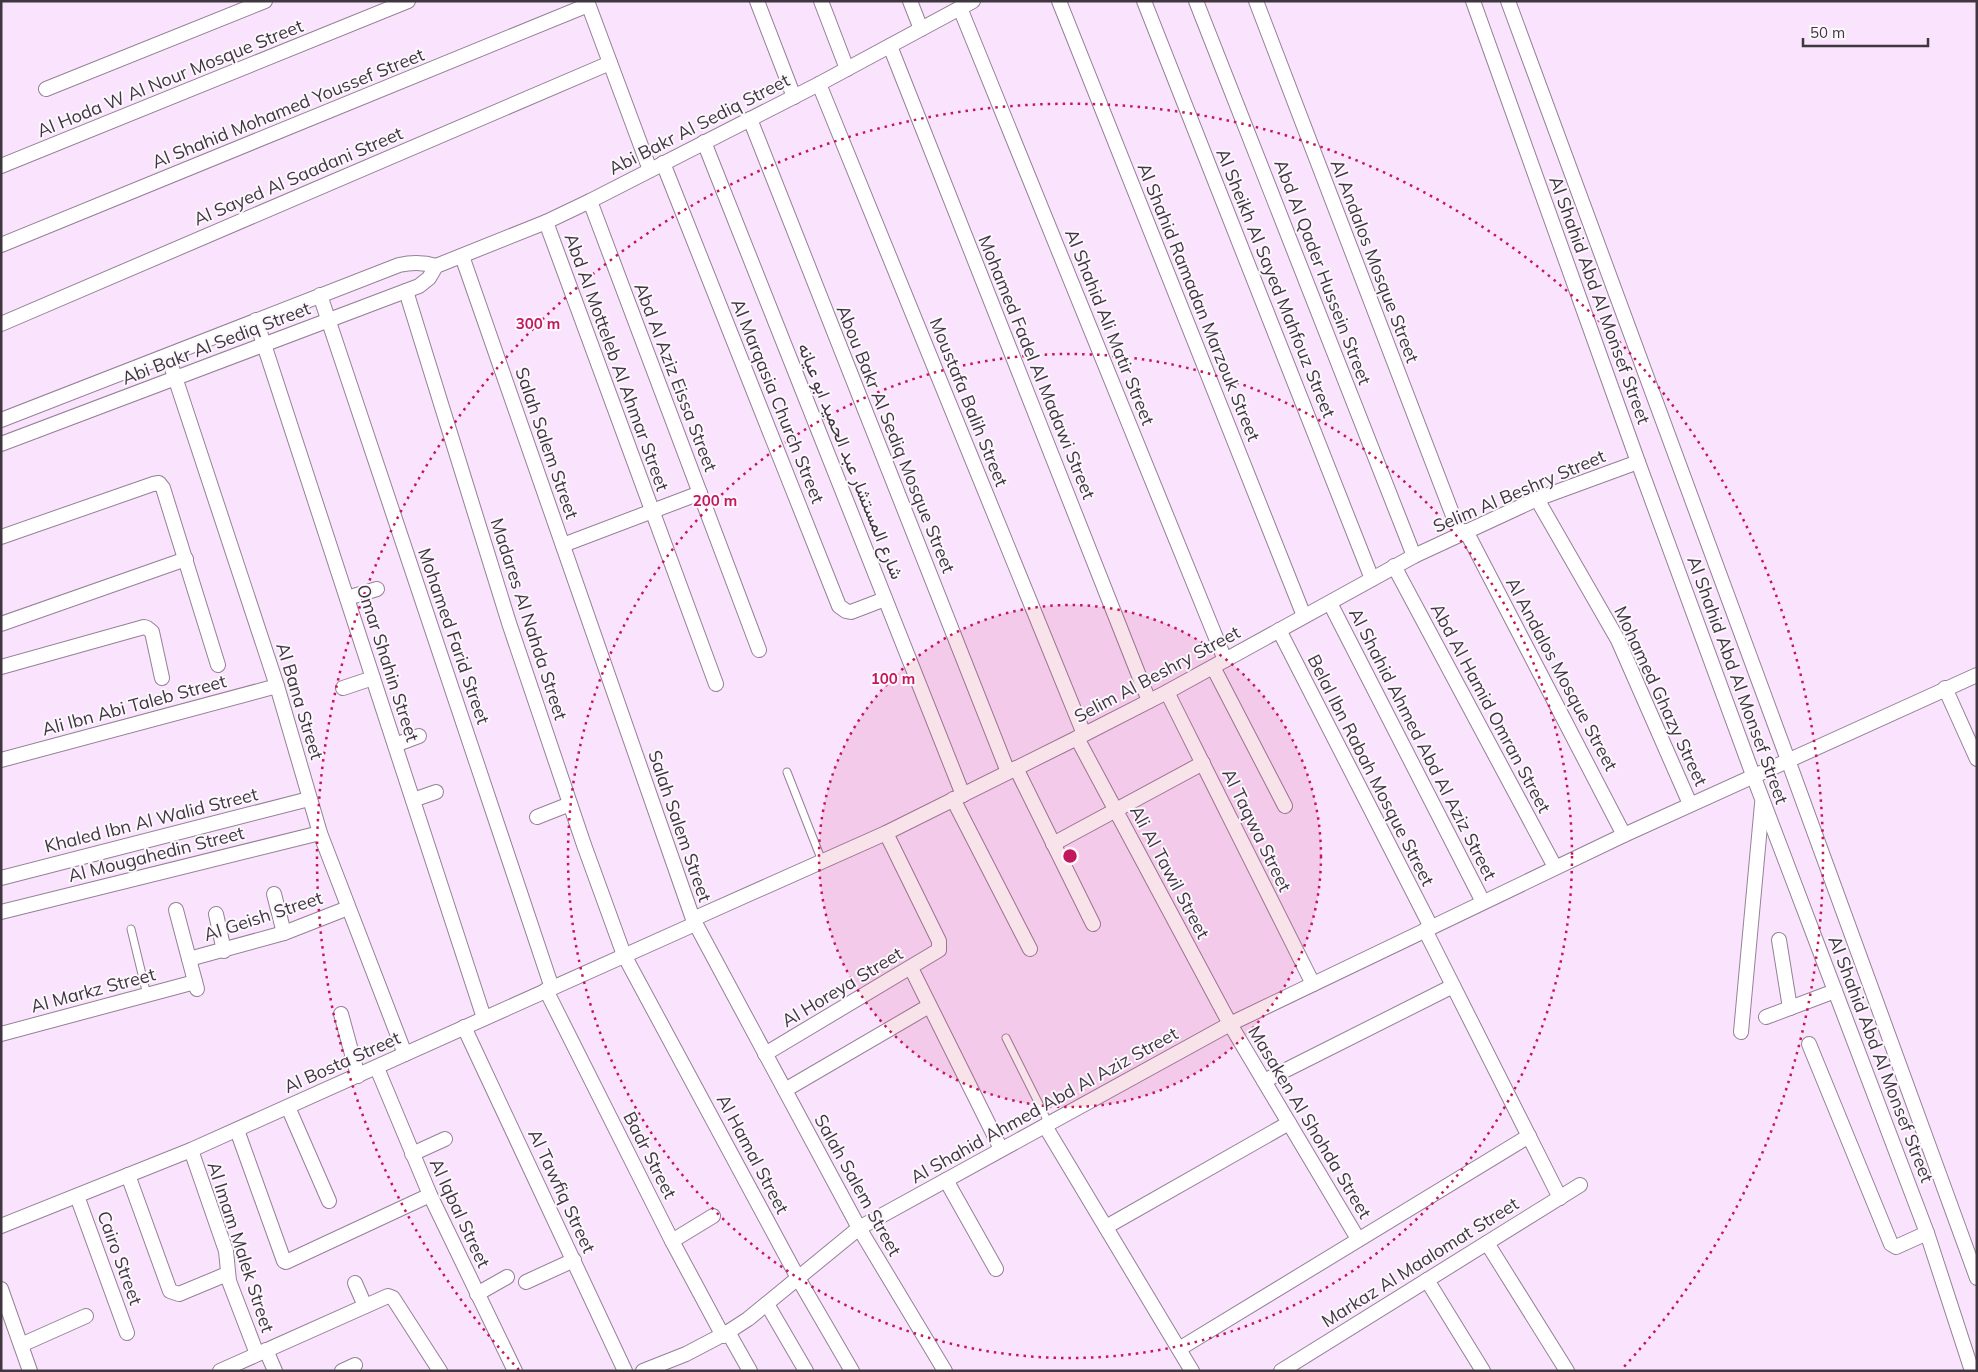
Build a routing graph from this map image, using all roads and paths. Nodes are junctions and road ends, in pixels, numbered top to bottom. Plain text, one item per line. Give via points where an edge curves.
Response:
1 (265, 1) edge
2 (408, 1) edge
3 (757, 1) edge
4 (821, 1) edge
5 (910, 1) edge
6 (973, 1) edge
7 (1059, 1) edge
8 (1144, 1) edge
9 (1196, 1) edge
10 (1256, 1) edge
11 (1473, 1) edge
12 (1508, 1) edge
13 (588, 3) edge
14 (960, 8) junction
15 (921, 29) junction
16 (890, 46) junction
17 (610, 63) junction
18 (847, 69) junction
19 (819, 84) junction
20 (46, 89) dead end
21 (794, 96) junction
22 (750, 119) junction
23 (704, 142) junction
24 (663, 163) junction
25 (1, 166) edge
26 (650, 170) junction
27 (590, 202) junction
28 (546, 222) junction
29 (1, 245) edge
30 (462, 256) junction
31 (436, 266) junction
32 (406, 291) junction
33 (320, 295) junction
34 (256, 320) junction
35 (328, 320) junction
36 (1, 324) edge
37 (264, 344) junction
38 (168, 356) junction
39 (176, 378) junction
40 (1, 420) edge
41 (1, 444) edge
42 (1638, 462) junction
43 (700, 493) junction
44 (1537, 500) junction
45 (652, 511) junction
46 (1463, 533) junction
47 (1, 536) edge
48 (563, 545) junction
49 (1414, 556) junction
50 (186, 559) junction
51 (1394, 566) junction
52 (1372, 579) junction
53 (377, 589) dead end
54 (347, 598) junction
55 (885, 599) junction
56 (1330, 603) junction
57 (1304, 616) junction
58 (1, 624) edge
59 (1279, 630) junction
60 (759, 650) dead end
61 (1219, 664) junction
62 (218, 665) dead end
63 (1, 667) edge
64 (1977, 675) edge
65 (162, 678) dead end
66 (373, 678) junction
67 (716, 684) dead end
68 (277, 686) junction
69 (343, 688) dead end
70 (1945, 688) junction
71 (1167, 692) junction
72 (1149, 701) junction
73 (419, 736) dead end
74 (1080, 736) junction
75 (395, 745) junction
76 (1977, 759) edge
77 (1, 760) edge
78 (1788, 760) junction
79 (1203, 763) junction
80 (1012, 770) junction
81 (787, 772) dead end
82 (1753, 775) junction
83 (436, 792) dead end
84 (958, 797) junction
85 (310, 799) junction
86 (413, 800) junction
87 (1763, 800) junction
88 (570, 804) junction
89 (1690, 804) junction
90 (1285, 806) dead end
91 (1115, 810) junction
92 (537, 817) dead end
93 (320, 833) junction
94 (886, 833) junction
95 (1624, 835) junction
96 (1053, 844) junction
97 (822, 861) junction
98 (1555, 867) junction
99 (1, 878) edge
100 (274, 894) dead end
101 (1483, 902) junction
102 (348, 908) junction
103 (176, 910) dead end
104 (1, 912) edge
105 (216, 914) dead end
106 (694, 922) junction
107 (1093, 924) dead end
108 (1428, 928) junction
109 (130, 929) dead end
110 (284, 933) junction
111 (1779, 940) dead end
112 (1030, 949) dead end
113 (224, 951) junction
114 (624, 955) junction
115 (189, 959) junction
116 (911, 968) junction
117 (1313, 984) junction
118 (1453, 986) junction
119 (549, 989) junction
120 (1835, 991) junction
121 (147, 995) junction
122 (929, 1006) junction
123 (1790, 1008) junction
124 (340, 1014) dead end
125 (1766, 1016) dead end
126 (484, 1018) junction
127 (1230, 1024) junction
128 (464, 1027) junction
129 (1741, 1032) dead end
130 (1, 1034) edge
131 (1006, 1038) dead end
132 (1809, 1044) dead end
133 (405, 1054) junction
134 (765, 1054) junction
135 (377, 1068) junction
136 (358, 1076) junction
137 (1264, 1081) junction
138 (785, 1090) junction
139 (288, 1107) junction
140 (1289, 1123) junction
141 (1047, 1125) junction
142 (237, 1130) junction
143 (1529, 1136) junction
144 (445, 1139) dead end
145 (191, 1150) junction
146 (1002, 1150) junction
147 (412, 1154) junction
148 (128, 1175) junction
149 (946, 1180) junction
150 (1580, 1185) dead end
151 (77, 1196) junction
152 (430, 1196) junction
153 (1560, 1198) junction
154 (329, 1200) dead end
155 (713, 1216) dead end
156 (1, 1226) edge
157 (1106, 1227) junction
158 (859, 1228) junction
159 (1927, 1233) junction
160 (1358, 1240) junction
161 (672, 1241) junction
162 (1487, 1243) junction
163 (574, 1260) junction
164 (996, 1269) dead end
165 (227, 1274) junction
166 (507, 1277) dead end
167 (798, 1278) junction
168 (1977, 1278) edge
169 (1427, 1280) junction
170 (526, 1282) dead end
171 (355, 1283) dead end
172 (1, 1289) edge
173 (477, 1294) junction
174 (767, 1304) junction
175 (365, 1306) junction
176 (86, 1316) dead end
177 (127, 1333) dead end
178 (726, 1334) junction
179 (21, 1345) junction
180 (1179, 1349) junction
181 (261, 1352) junction
182 (30, 1371) edge
183 (220, 1371) edge
184 (275, 1371) edge
185 (440, 1371) edge
186 (515, 1371) edge
187 (625, 1371) edge
188 (643, 1371) edge
189 (750, 1371) edge
190 (806, 1371) edge
191 (852, 1371) edge
192 (945, 1371) edge
193 (1192, 1371) edge
194 (1281, 1371) edge
195 (1483, 1371) edge
196 (1567, 1371) edge
197 (1972, 1371) edge

1 - 20 street
2 - 25 street, Al Hoda W Al Nour Mosque Street
3 - 21 street
4 - 18 street
5 - 15 street
6 - 14 street, Abi Bakr Al Sediq Street
7 - 57 street, Al Shahid Ramadan Marzouk Street
8 - 52 street, Al Sheikh Al Sayed Mahfouz Street
9 - 49 street, Abd Al Qader Hussein Street
10 - 46 street, Al Andalos Mosque Street
11 - 42 street, Al Shahid Abd Al Monsef Street
12 - 78 street, Al Shahid Abd Al Monsef Street
13 - 17 street
13 - 29 street, Al Shahid Mohamed Youssef Street
14 - 15 street, Abi Bakr Al Sediq Street
14 - 61 street, Al Shahid Ali Matir Street
15 - 16 street, Abi Bakr Al Sediq Street
16 - 18 street, Abi Bakr Al Sediq Street
16 - 72 street, Mohamed Fadel Al Madawi Street
17 - 26 street
17 - 36 street, Al Sayed Al Saadani Street
18 - 19 street, Abi Bakr Al Sediq Street
19 - 21 street, Abi Bakr Al Sediq Street
19 - 74 street, Moustafa Balih Street
21 - 22 street, Abi Bakr Al Sediq Street
22 - 23 street, Abi Bakr Al Sediq Street
22 - 80 street, Abou Bakr Al Sediq Mosque Street
23 - 24 street, Abi Bakr Al Sediq Street
23 - 55 street, شارع المستشار عبد الحميد ابو عيانه
24 - 26 street, Abi Bakr Al Sediq Street
24 - 55 street, Al Marqasia Church Street via 839,606 851,612
26 - 27 street, Abi Bakr Al Sediq Street
27 - 28 street, Abi Bakr Al Sediq Street
27 - 43 street, Abd Al Aziz Eissa Street
28 - 30 street, Abi Bakr Al Sediq Street
28 - 45 street, Abd Al Motteleb Al Ahmar Street
30 - 31 street, Abi Bakr Al Sediq Street
30 - 48 street, Salah Salem Street
31 - 32 street, Abi Bakr Al Sediq Street via 429,278
31 - 33 street, Abi Bakr Al Sediq Street via 424,262 405,264
32 - 35 street, Abi Bakr Al Sediq Street
32 - 88 street, Madares Al Nahda Street via 509,624
33 - 34 street, Abi Bakr Al Sediq Street
33 - 35 street, Mohamed Farid Street
34 - 37 street, Omar Shahin Street
34 - 38 street, Abi Bakr Al Sediq Street
35 - 37 street, Abi Bakr Al Sediq Street
35 - 119 street, Mohamed Farid Street
37 - 39 street, Abi Bakr Al Sediq Street
37 - 54 street, Omar Shahin Street
38 - 39 street, Al Bana Street
38 - 40 street, Abi Bakr Al Sediq Street
39 - 41 street, Abi Bakr Al Sediq Street
39 - 68 street, Al Bana Street
42 - 44 street, Selim Al Beshry Street
42 - 82 street, Al Shahid Abd Al Monsef Street
43 - 45 street
43 - 60 street, Abd Al Aziz Eissa Street
44 - 46 street, Selim Al Beshry Street
44 - 89 street, Mohamed Ghazy Street via 1618,640
45 - 48 street
45 - 67 street, Abd Al Motteleb Al Ahmar Street
46 - 49 street, Selim Al Beshry Street
46 - 95 street, Al Andalos Mosque Street
47 - 50 street via 159,484
48 - 106 street, Salah Salem Street
49 - 51 street, Selim Al Beshry Street
50 - 58 street
50 - 62 street
51 - 52 street, Selim Al Beshry Street
51 - 98 street, Abd Al Hamid Omran Street
52 - 56 street, Selim Al Beshry Street
53 - 54 street
54 - 66 street, Omar Shahin Street
55 - 84 street, شارع المستشار عبد الحميد ابو عيانه
56 - 57 street, Selim Al Beshry Street
56 - 101 street, Al Shahid Ahmed Abd Al Aziz Street
57 - 59 street, Selim Al Beshry Street
59 - 61 street, Selim Al Beshry Street
59 - 108 street, Belal Ibn Rabah Mosque Street
61 - 71 street, Selim Al Beshry Street
61 - 90 street, Al Shahid Ali Matir Street
63 - 65 street via 144,627 152,632
64 - 70 street, Al Shahid Ahmed Abd Al Aziz Street
66 - 69 street
66 - 75 street, Omar Shahin Street
68 - 77 street, Ali Ibn Abi Taleb Street
68 - 85 street, Al Bana Street
70 - 76 street
70 - 78 street, Al Shahid Ahmed Abd Al Aziz Street
71 - 72 street, Selim Al Beshry Street
71 - 79 street, Al Taqwa Street
72 - 74 street, Selim Al Beshry Street
73 - 75 street
74 - 80 street, Selim Al Beshry Street
74 - 91 street, Ali Al Tawil Street
75 - 86 street, Omar Shahin Street
78 - 82 street, Al Shahid Ahmed Abd Al Aziz Street
78 - 168 street, Al Shahid Abd Al Monsef Street
79 - 91 street
79 - 117 street, Al Taqwa Street
80 - 84 street, Selim Al Beshry Street
80 - 96 street, Abou Bakr Al Sediq Mosque Street
81 - 97 lane
82 - 87 street, Al Shahid Abd Al Monsef Street
82 - 89 street, Al Shahid Ahmed Abd Al Aziz Street
83 - 86 street
84 - 94 street, Selim Al Beshry Street
84 - 112 street, شارع المستشار عبد الحميد ابو عيانه
85 - 93 street, Al Bana Street
85 - 99 street, Khaled Ibn Al Walid Street
86 - 126 street, Omar Shahin Street
87 - 120 street, Al Shahid Abd Al Monsef Street
87 - 129 street
88 - 92 street
88 - 114 street, Madares Al Nahda Street
89 - 95 street, Al Shahid Ahmed Abd Al Aziz Street
91 - 96 street
91 - 127 street, Ali Al Tawil Street
93 - 102 street, Al Bana Street
93 - 104 street, Al Mougahedin Street
94 - 97 street, Selim Al Beshry Street
94 - 116 street, Al Horeya Street via 940,944 937,953
95 - 98 street, Al Shahid Ahmed Abd Al Aziz Street
96 - 107 street, Abou Bakr Al Sediq Mosque Street
97 - 106 street, Selim Al Beshry Street
98 - 101 street, Al Shahid Ahmed Abd Al Aziz Street
100 - 110 street
101 - 108 street, Al Shahid Ahmed Abd Al Aziz Street
102 - 110 street, Al Geish Street
102 - 133 street, Al Bana Street
103 - 115 street
105 - 113 street
106 - 114 street, Al Bosta Street
106 - 134 street, Salah Salem Street
108 - 117 street, Al Shahid Ahmed Abd Al Aziz Street
108 - 118 street, Belal Ibn Rabah Mosque Street
109 - 121 lane
110 - 113 street, Al Geish Street
111 - 123 street
113 - 115 street, Al Geish Street
114 - 119 street, Al Bosta Street
114 - 167 street, Al Hamal Street
115 - 121 street, Al Markz Street via 196,986
116 - 122 street
116 - 134 street, Al Horeya Street
117 - 127 street, Al Shahid Ahmed Abd Al Aziz Street
118 - 137 street
118 - 143 street, Belal Ibn Rabah Mosque Street
119 - 126 street, Al Bosta Street
119 - 161 street, Badr Street
120 - 123 street
120 - 159 street, Al Shahid Abd Al Monsef Street
121 - 130 street, Al Markz Street
122 - 138 street
122 - 146 street
123 - 125 street
124 - 136 street
126 - 128 street, Al Bosta Street
127 - 137 street, Masaken Al Shohda Street
127 - 141 street, Al Shahid Ahmed Abd Al Aziz Street
128 - 133 street, Al Bosta Street
128 - 163 street, Al Tawfiq Street
131 - 141 lane
132 - 159 street via 1891,1244 1898,1246
133 - 135 street, Al Bosta Street
134 - 138 street, Salah Salem Street
135 - 136 street, Al Bosta Street
135 - 147 street, Al Iqbal Street
136 - 139 street, Al Bosta Street
137 - 140 street, Masaken Al Shohda Street
138 - 158 street, Salah Salem Street
139 - 142 street, Al Bosta Street
139 - 154 street
140 - 157 street
140 - 160 street, Masaken Al Shohda Street
141 - 146 street, Al Shahid Ahmed Abd Al Aziz Street
141 - 157 street
142 - 145 street, Al Bosta Street
142 - 152 street via 286,1262
143 - 153 street, Belal Ibn Rabah Mosque Street
143 - 160 street
144 - 147 street
145 - 148 street, Al Bosta Street
145 - 165 street, Al Imam Malek Street via 226,1251
146 - 149 street, Al Shahid Ahmed Abd Al Aziz Street
147 - 152 street, Al Iqbal Street
148 - 151 street, Al Bosta Street
148 - 165 street via 170,1291 179,1294
149 - 158 street, Al Shahid Ahmed Abd Al Aziz Street
149 - 164 street
150 - 153 street, Markaz Al Maalomat Street
151 - 156 street, Al Bosta Street
151 - 177 street, Cairo Street
152 - 173 street, Al Iqbal Street
153 - 162 street, Markaz Al Maalomat Street
155 - 161 street
157 - 180 street
158 - 167 street, Al Shahid Ahmed Abd Al Aziz Street
158 - 192 street, Salah Salem Street
159 - 197 street, Al Shahid Abd Al Monsef Street
160 - 180 street
161 - 178 street, Badr Street
162 - 169 street, Markaz Al Maalomat Street
162 - 196 street
163 - 170 street
163 - 187 street, Al Tawfiq Street
165 - 181 street, Al Imam Malek Street
166 - 173 street
167 - 174 street, Al Shahid Ahmed Abd Al Aziz Street
167 - 191 street, Al Hamal Street
169 - 194 street, Markaz Al Maalomat Street
169 - 195 street
171 - 175 street
172 - 179 street
173 - 186 street, Al Iqbal Street
174 - 178 street, Al Shahid Ahmed Abd Al Aziz Street
174 - 190 street
175 - 181 street, Al Imam Malek Street
175 - 185 street, Al Imam Malek Street via 388,1296 393,1298
176 - 179 street
178 - 188 street, Al Shahid Ahmed Abd Al Aziz Street
178 - 189 street, Badr Street
179 - 182 street
180 - 193 street
181 - 183 street, Al Imam Malek Street
181 - 184 street

